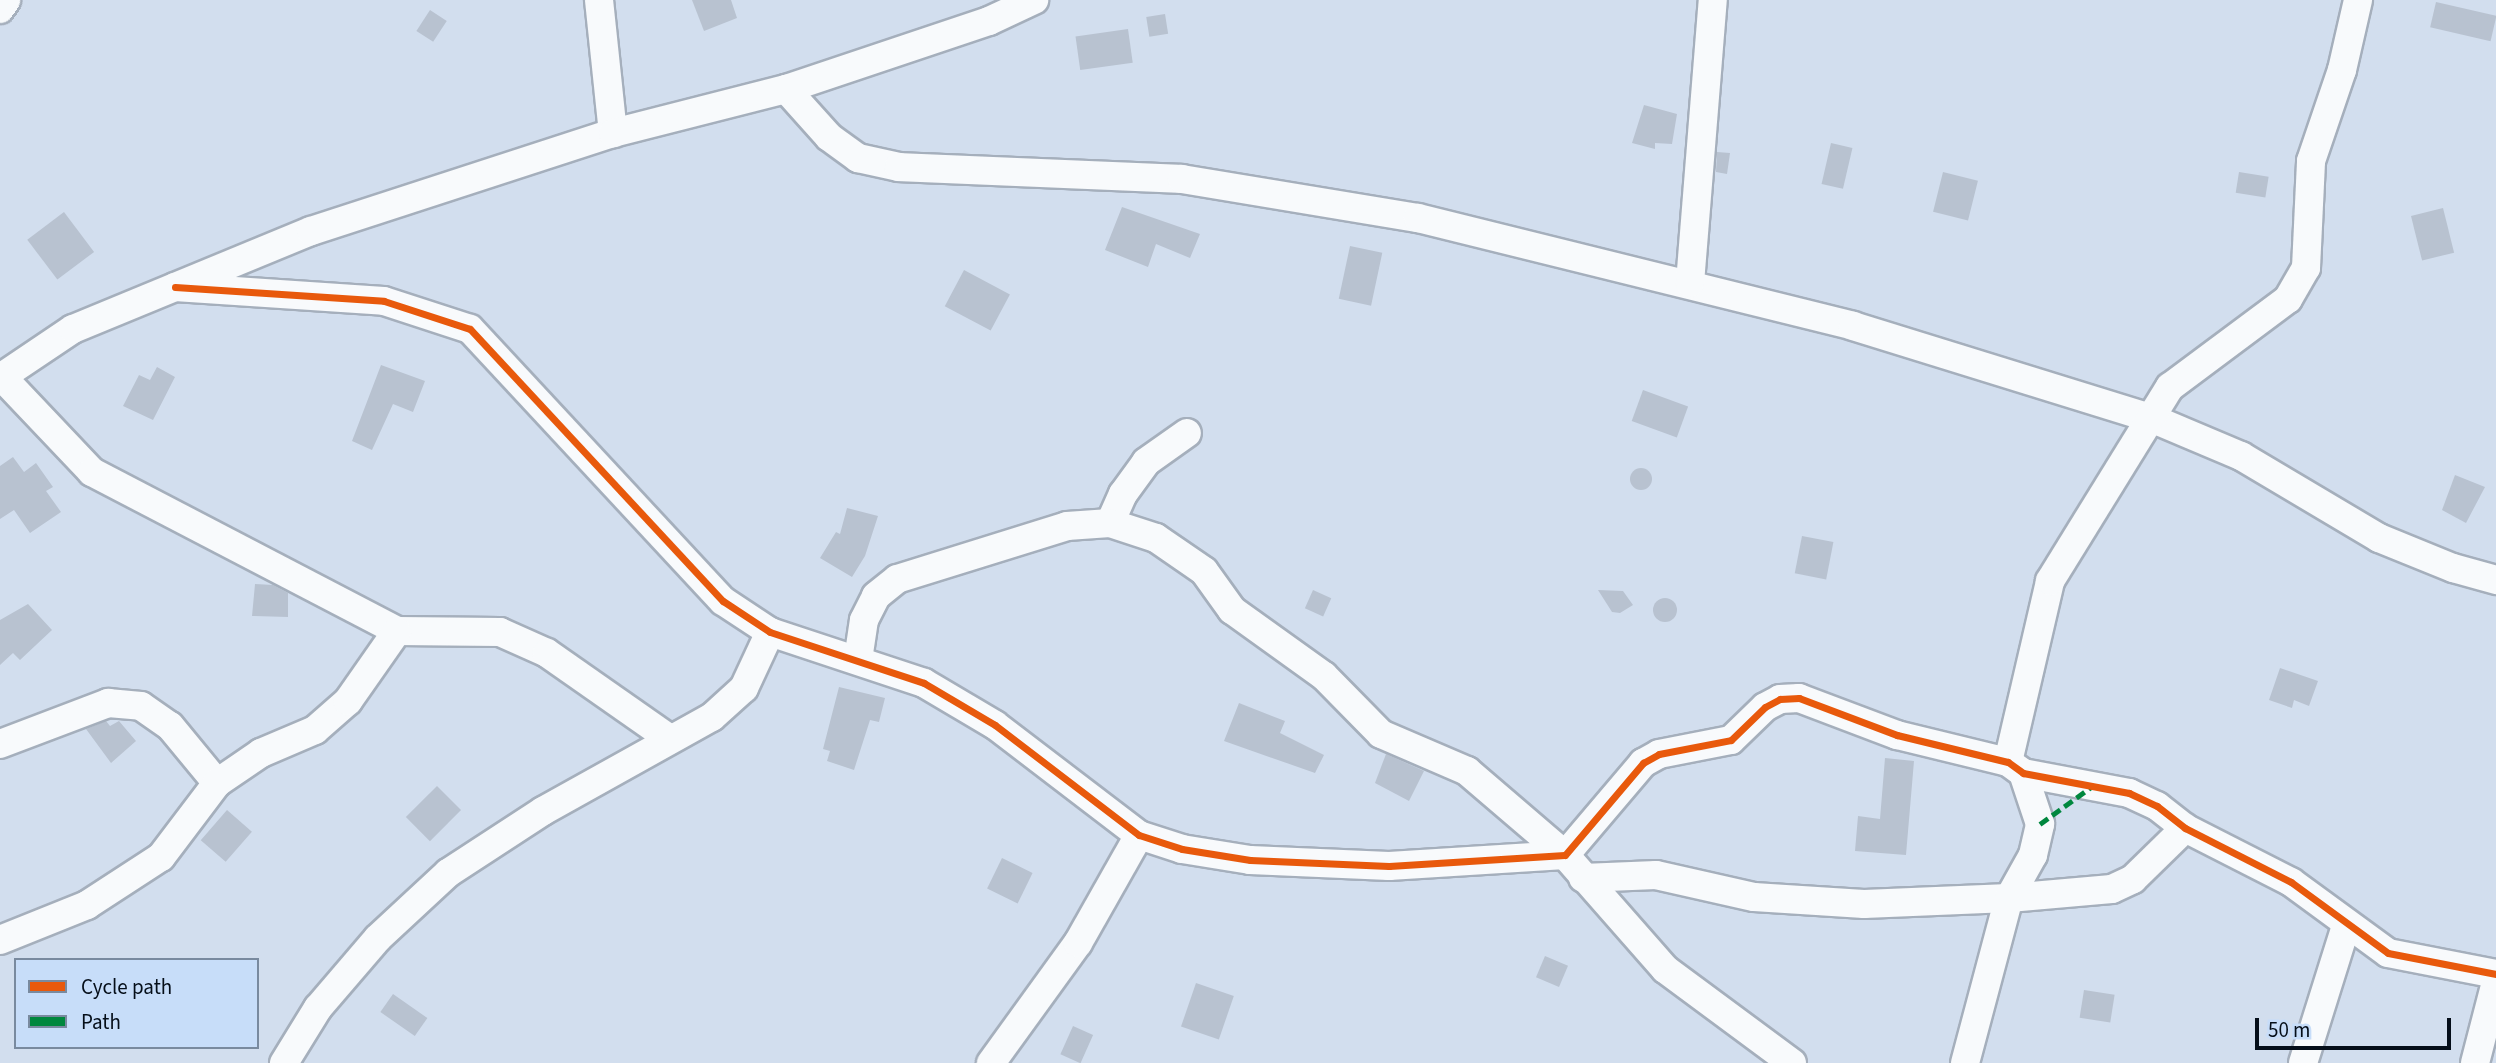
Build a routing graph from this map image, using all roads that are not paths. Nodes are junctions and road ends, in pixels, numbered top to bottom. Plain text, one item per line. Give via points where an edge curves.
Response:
1 (6, 0) edge
2 (598, 0) edge
3 (1034, 0) edge
4 (2358, 0) edge
5 (1716, 3) edge
6 (0, 9) edge
7 (786, 89) junction
8 (613, 133) junction
9 (1690, 283) junction
10 (175, 287) junction
11 (1, 377) edge
12 (2151, 418) junction
13 (1187, 433) dead end
14 (1110, 523) junction
15 (2494, 574) edge
16 (397, 631) junction
17 (770, 632) junction
18 (858, 660) junction
19 (670, 739) junction
20 (0, 744) edge
21 (2015, 767) junction
22 (217, 783) junction
23 (2185, 828) junction
24 (1139, 835) junction
25 (1564, 855) junction
26 (1583, 878) junction
27 (2009, 898) junction
28 (2346, 926) junction
29 (0, 940) edge
30 (2496, 974) edge
31 (2496, 982) edge
32 (284, 1063) edge
33 (991, 1063) edge
34 (1792, 1063) edge
35 (1965, 1063) edge
36 (2303, 1063) edge
37 (2475, 1063) edge

1 - 6 street
2 - 8 street
3 - 7 street via 989,21
4 - 12 street via 2342,70 2311,161 2306,268 2288,299 2170,387
5 - 9 street
7 - 8 street
7 - 9 street via 829,137 849,151 899,167 1182,178 1418,218
8 - 10 street via 311,231
9 - 12 street via 1853,326
10 - 11 street via 74,329
10 - 17 street via 384,301 470,329 723,601
11 - 16 street via 92,472
12 - 15 street via 2241,456 2379,538 2453,568
12 - 21 street via 2050,580
13 - 14 street via 1146,462 1123,494
14 - 18 street via 1068,526 897,579 876,596 864,620
14 - 25 street via 1156,538 1204,571 1232,610 1324,676 1381,734 1467,771
16 - 19 street via 500,632 547,653
16 - 22 street via 348,701 315,730 261,753
17 - 18 street
17 - 19 street via 744,688 712,717
18 - 24 street via 924,683 995,725
19 - 32 street via 543,811 448,873 378,938 318,1009
20 - 22 street via 108,703 141,706 170,726
21 - 23 street via 2129,793 2157,806
21 - 25 street via 1897,735 1798,698 1780,699 1731,740 1659,754 1643,763
21 - 27 street via 2040,824 2033,855
22 - 29 street via 161,857 87,905
23 - 27 street via 2133,879 2112,889
23 - 28 street via 2291,882
24 - 25 street via 1182,849 1250,860 1389,866
24 - 33 street via 1078,943
25 - 26 street
26 - 27 street via 1656,875 1754,897 1864,904
26 - 34 street via 1665,969
27 - 35 street
28 - 30 street via 2388,953
28 - 36 street
31 - 37 street

